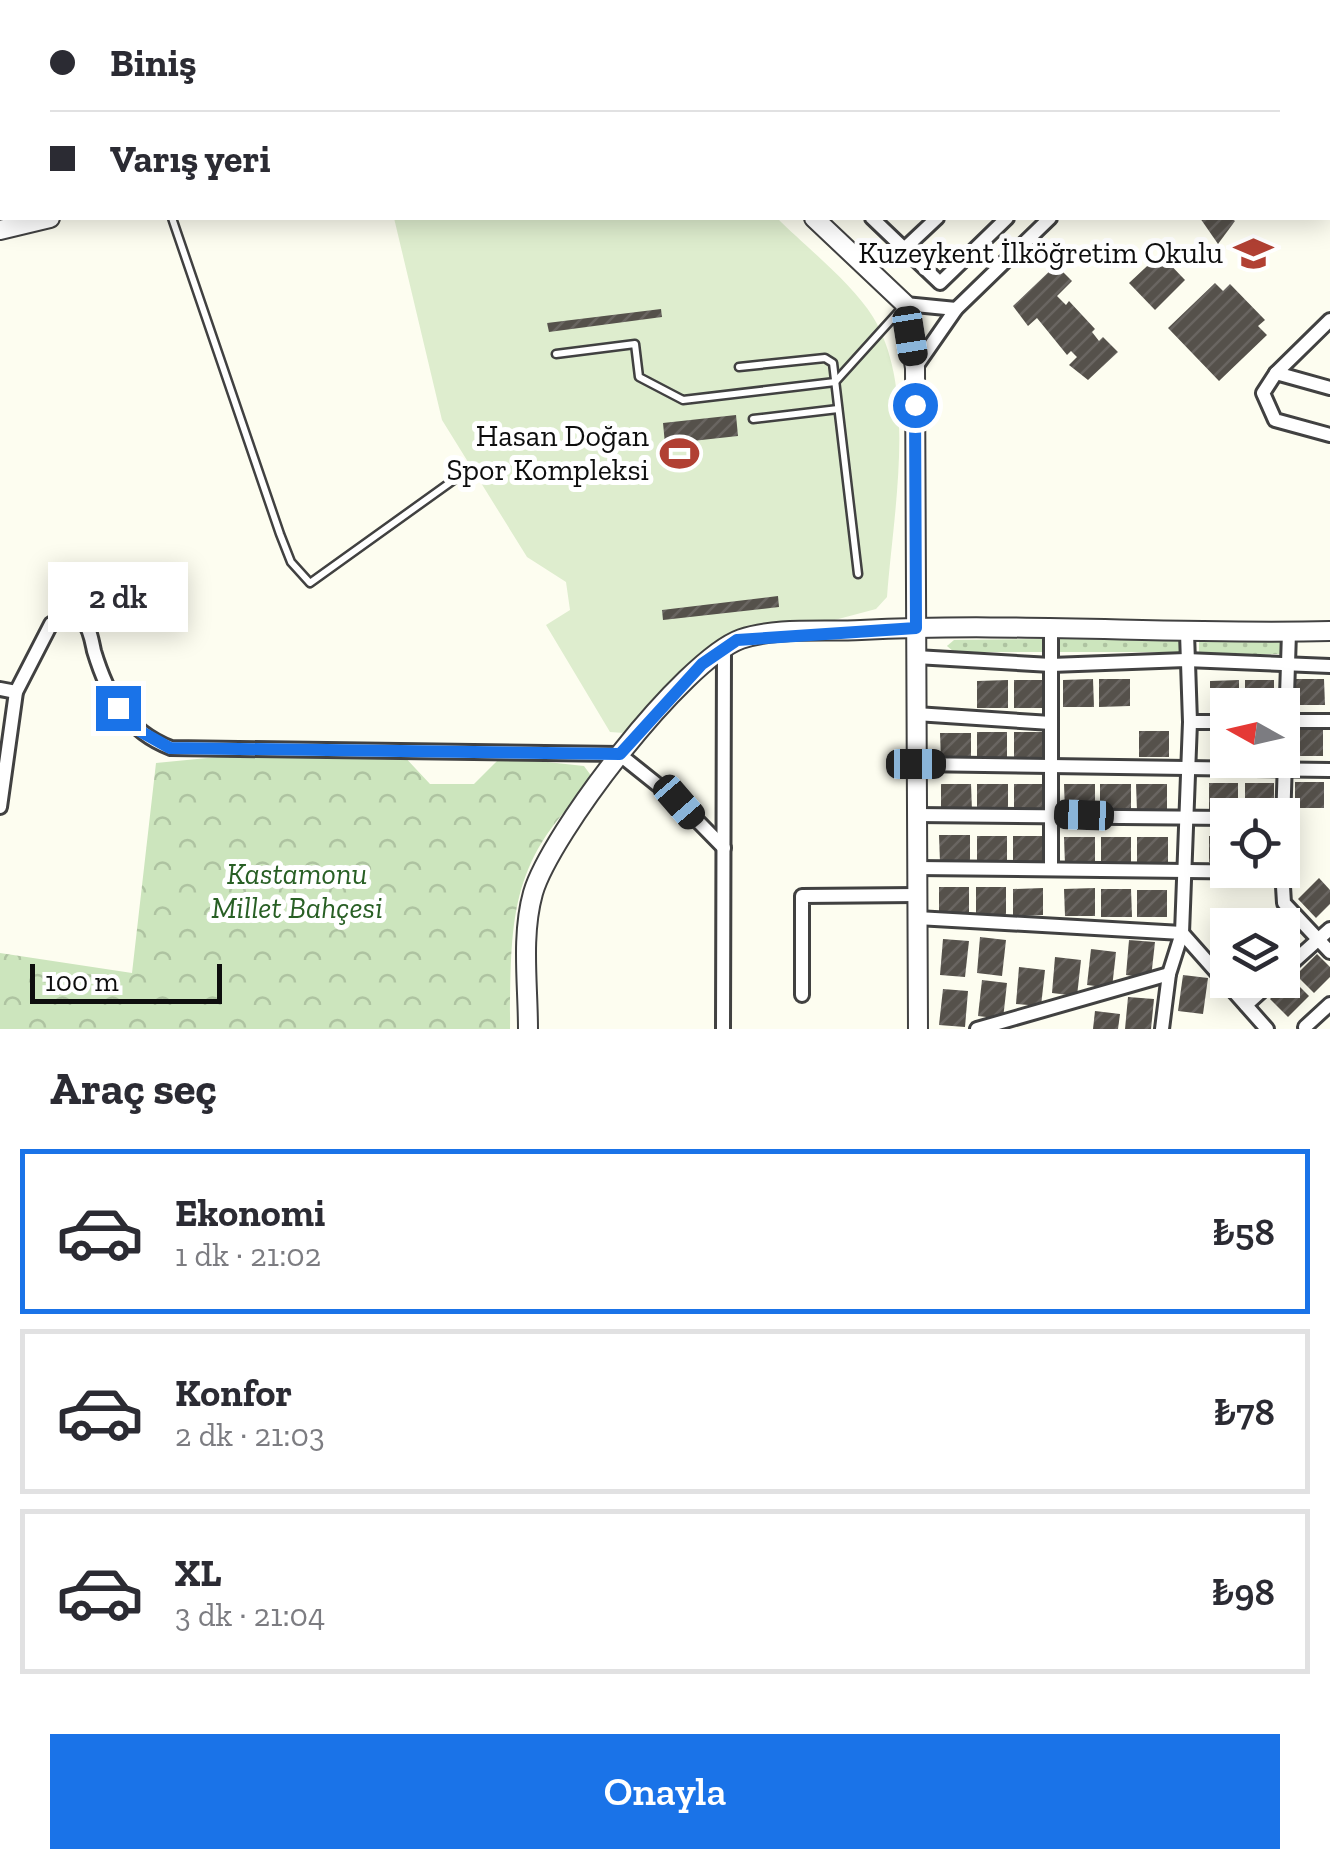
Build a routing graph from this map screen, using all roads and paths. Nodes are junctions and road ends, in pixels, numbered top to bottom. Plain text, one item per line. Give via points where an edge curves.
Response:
1 (42, 220) edge
2 (173, 220) edge
3 (816, 220) edge
4 (874, 220) edge
5 (935, 220) edge
6 (1005, 220) edge
7 (1048, 220) edge
8 (0, 230) edge
9 (904, 249) junction
10 (905, 304) junction
11 (956, 309) junction
12 (1330, 320) edge
13 (1312, 338) junction
14 (1330, 345) edge
15 (556, 354) dead end
16 (739, 367) dead end
17 (915, 368) junction
18 (1276, 373) junction
19 (835, 382) junction
20 (1330, 388) edge
21 (838, 409) junction
22 (753, 418) dead end
23 (1330, 435) edge
24 (462, 474) dead end
25 (858, 574) dead end
26 (916, 628) junction
27 (1050, 628) junction
28 (1330, 631) edge
29 (1289, 632) junction
30 (1187, 633) junction
31 (724, 648) junction
32 (916, 656) junction
33 (1186, 660) junction
34 (1051, 665) junction
35 (1288, 666) junction
36 (1330, 666) edge
37 (1287, 688) edge
38 (0, 690) edge
39 (16, 692) junction
40 (916, 714) junction
41 (1300, 721) edge
42 (1330, 721) edge
43 (1051, 722) junction
44 (1190, 722) junction
45 (1210, 722) edge
46 (620, 754) junction
47 (1051, 763) junction
48 (916, 764) junction
49 (3, 765) edge
50 (1188, 766) junction
51 (1210, 766) edge
52 (1300, 768) edge
53 (1330, 770) edge
54 (0, 807) edge
55 (916, 814) junction
56 (1051, 814) junction
57 (1184, 818) junction
58 (1210, 818) edge
59 (724, 848) junction
60 (916, 868) junction
61 (1051, 869) junction
62 (1184, 870) junction
63 (1210, 870) edge
64 (1283, 888) edge
65 (917, 895) junction
66 (917, 918) junction
67 (1330, 929) edge
68 (1182, 933) junction
69 (1319, 940) junction
70 (1330, 952) edge
71 (1300, 956) edge
72 (1169, 974) junction
73 (802, 995) dead end
74 (1254, 998) edge
75 (1330, 1004) edge
76 (1246, 1005) junction
77 (1305, 1027) edge
78 (528, 1029) edge
79 (724, 1029) edge
80 (918, 1029) edge
81 (977, 1029) edge
82 (1162, 1029) edge
83 (1266, 1029) edge

1 - 8 street
2 - 24 lane via 301,578 310,583
3 - 10 street
4 - 9 street
5 - 9 street
6 - 9 street via 940,283
7 - 11 street
10 - 11 street
10 - 17 street
10 - 19 lane
11 - 17 street
12 - 13 street
13 - 14 street
13 - 18 street
15 - 19 lane via 635,344 639,377 683,400
16 - 19 lane via 825,358
17 - 26 street
18 - 20 street
18 - 23 street via 1264,394 1275,420
19 - 21 lane
21 - 22 lane
21 - 25 lane
26 - 27 street
26 - 31 street via 752,636
26 - 32 street
27 - 30 street
27 - 34 street
28 - 29 street
29 - 30 street
29 - 35 street
30 - 33 street
31 - 46 street
31 - 59 street
32 - 34 street
32 - 40 street
33 - 34 street
33 - 35 street
33 - 44 street
34 - 43 street
35 - 36 street
35 - 37 street
38 - 39 street
39 - 46 street via 53,622 68,616 88,628 118,708 138,730 170,748
39 - 49 street
40 - 43 street
40 - 48 street
41 - 42 street
43 - 47 street
44 - 45 street
44 - 50 street
46 - 59 street
46 - 78 street via 556,843 534,890
47 - 48 street
47 - 50 street
47 - 56 street
48 - 55 street
49 - 54 street
50 - 51 street
50 - 57 street
52 - 53 street
55 - 56 street
55 - 60 street
56 - 57 street
56 - 61 street
57 - 58 street
57 - 62 street
59 - 79 street
60 - 61 street
60 - 65 street
61 - 62 street
62 - 63 street
62 - 68 street
64 - 69 street via 1284,903
65 - 66 street
65 - 73 street via 802,896
66 - 68 street
66 - 80 street
67 - 69 street
68 - 72 street
68 - 76 street
69 - 70 street
69 - 71 street
72 - 81 street
72 - 82 street
74 - 76 street
75 - 77 street
76 - 83 street

